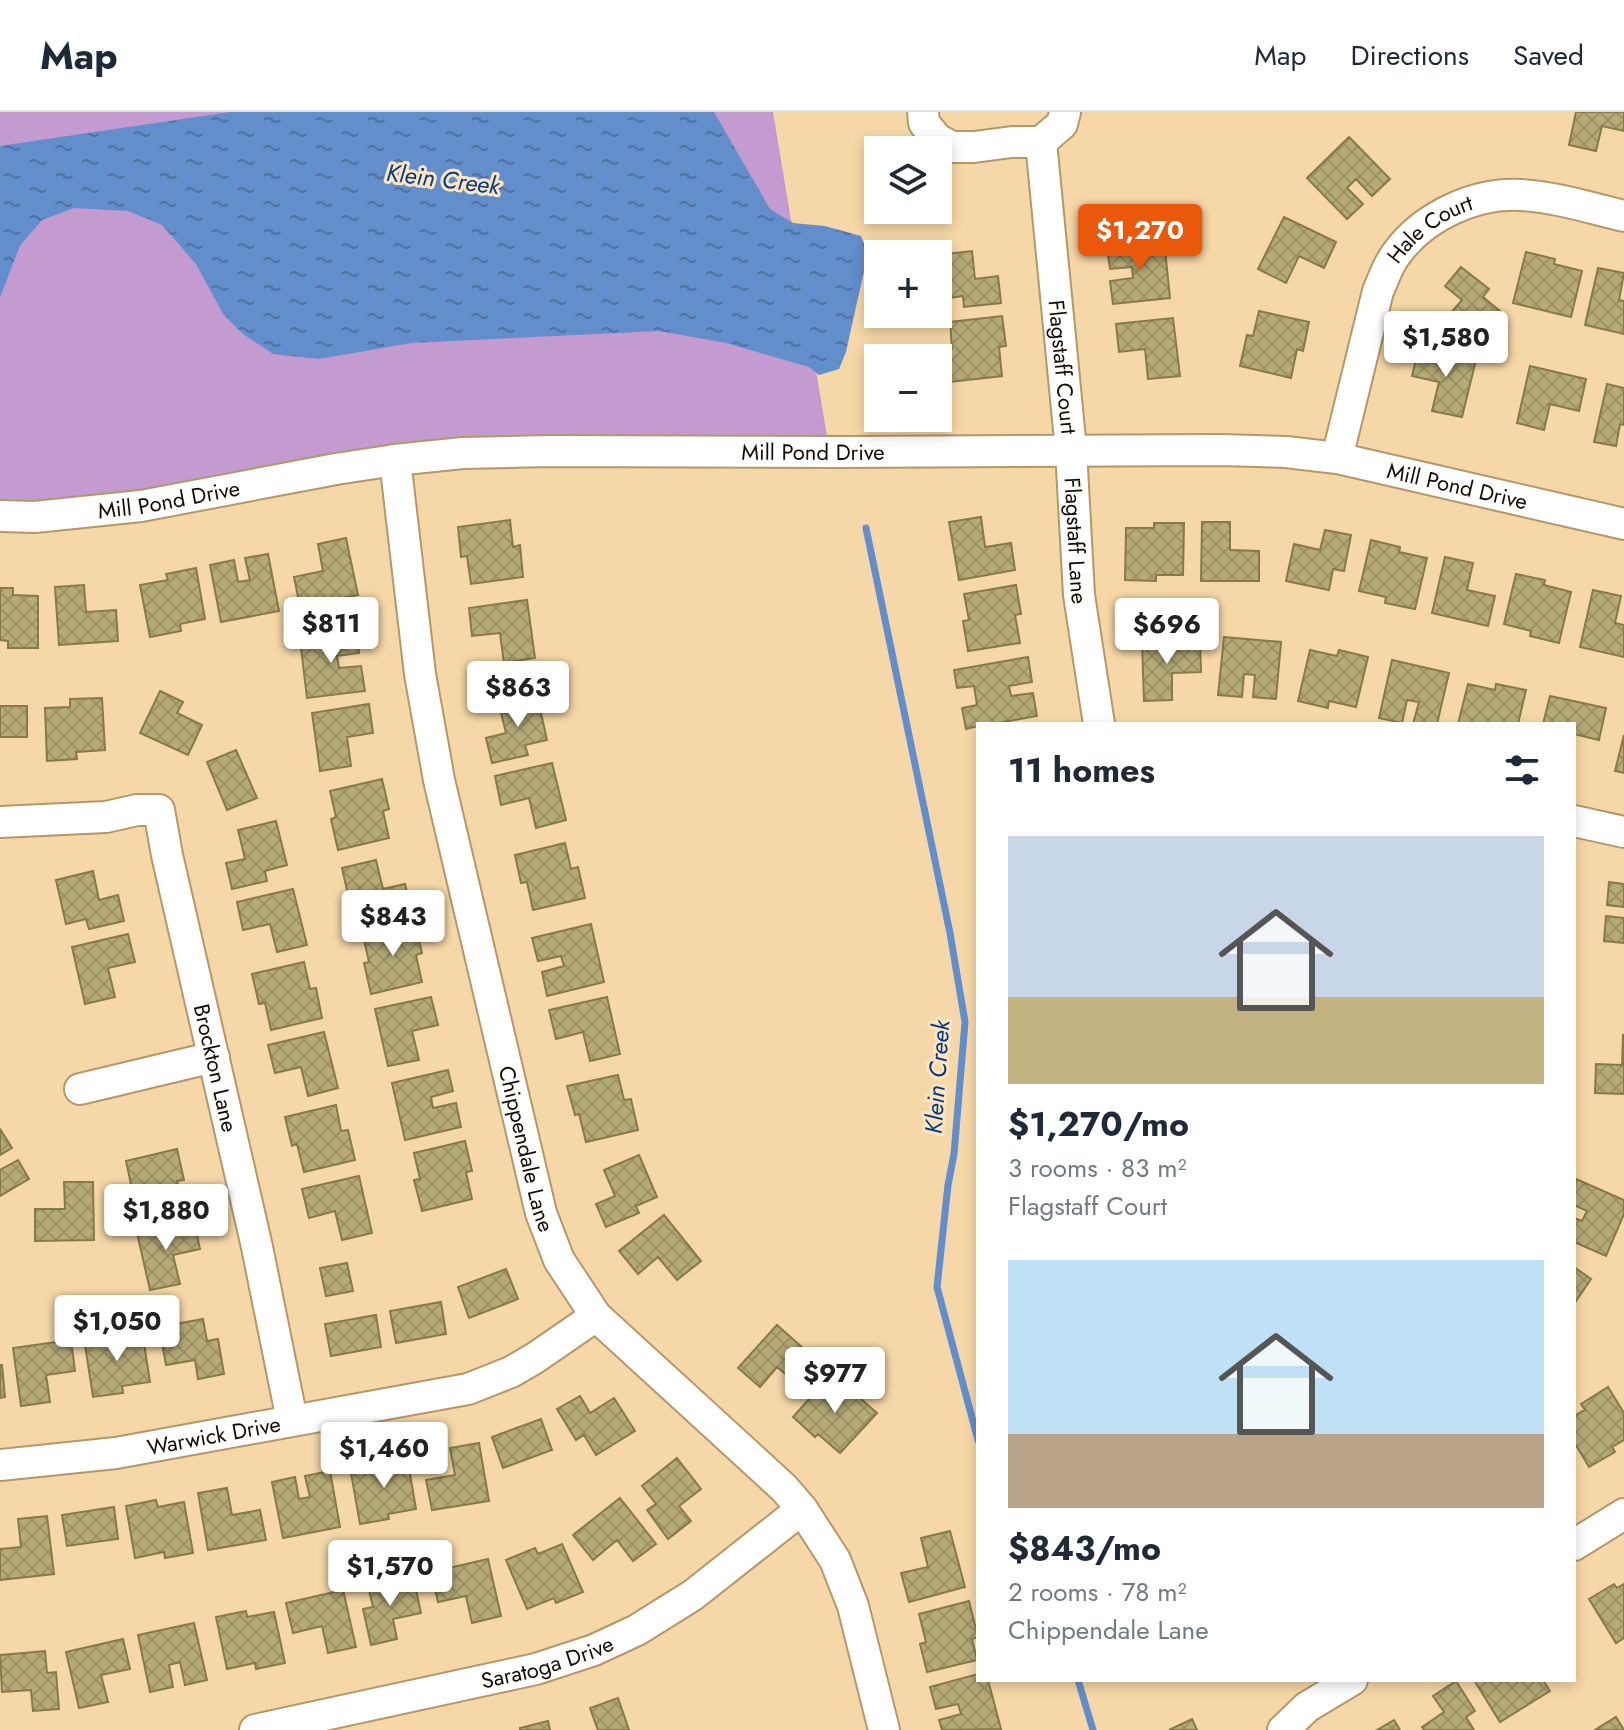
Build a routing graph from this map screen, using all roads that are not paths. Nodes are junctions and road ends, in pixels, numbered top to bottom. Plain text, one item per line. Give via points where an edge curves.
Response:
1 (923, 112) edge
2 (1065, 112) edge
3 (1041, 142) junction
4 (1624, 216) edge
5 (1071, 450) junction
6 (1337, 458) junction
7 (395, 460) junction
8 (0, 516) edge
9 (1624, 524) edge
10 (1099, 722) edge
11 (1576, 821) edge
12 (0, 822) edge
13 (1624, 832) edge
14 (214, 1057) junction
15 (80, 1089) dead end
16 (596, 1316) junction
17 (292, 1420) junction
18 (0, 1465) edge
19 (802, 1509) junction
20 (1624, 1514) edge
21 (1576, 1544) edge
22 (1349, 1682) edge
23 (255, 1730) edge
24 (884, 1730) edge
25 (1283, 1730) edge

1 - 3 street via 924,123 937,139 952,147
2 - 3 street via 1062,124
3 - 5 street, Flagstaff Court
4 - 6 street, Hale Court via 1550,199 1503,196 1453,209 1414,235 1397,252 1378,291
5 - 6 street, Mill Pond Drive via 1221,450
5 - 7 street, Mill Pond Drive via 549,451
5 - 10 street, Flagstaff Lane via 1079,595
6 - 9 street, Mill Pond Drive
7 - 8 street, Mill Pond Drive via 141,506
7 - 16 street, Chippendale Lane via 420,674 439,780 541,1213 559,1260
11 - 13 street
12 - 14 street, Brockton Lane via 159,810
14 - 15 street
14 - 17 street, Brockton Lane
16 - 17 street, Warwick Drive via 511,1372 468,1389
16 - 19 street, Chippendale Lane
17 - 18 street, Warwick Drive via 116,1453
19 - 23 street, Saratoga Drive via 693,1595 594,1650 536,1669
19 - 24 street, Chippendale Lane via 835,1560 853,1606
20 - 21 street
22 - 25 street via 1307,1707

